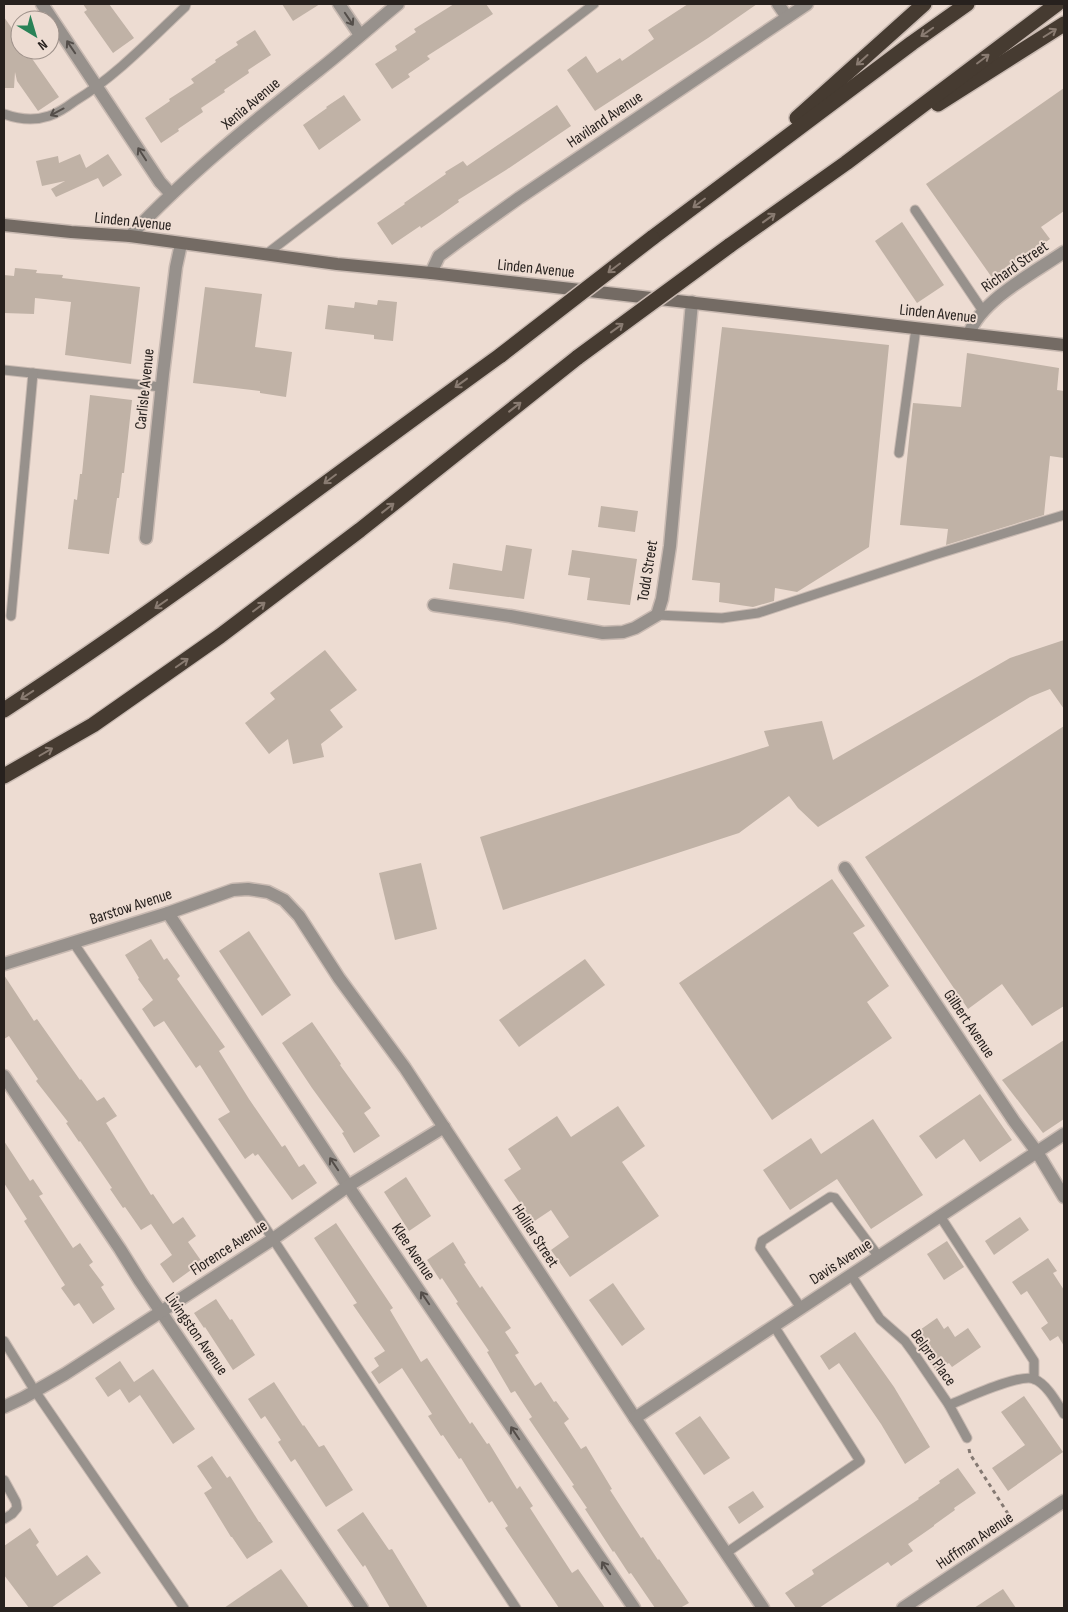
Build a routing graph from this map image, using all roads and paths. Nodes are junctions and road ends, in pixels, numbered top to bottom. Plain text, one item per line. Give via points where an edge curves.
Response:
1 (42, 4) edge
2 (186, 4) edge
3 (339, 4) edge
4 (398, 4) edge
5 (594, 4) edge
6 (778, 4) edge
7 (807, 4) edge
8 (924, 4) edge
9 (967, 4) edge
10 (1057, 4) edge
11 (787, 17) junction
12 (1064, 24) edge
13 (360, 35) junction
14 (98, 87) junction
15 (4, 114) edge
16 (846, 163) junction
17 (724, 184) junction
18 (171, 194) junction
19 (914, 210) dead end
20 (4, 225) edge
21 (130, 236) junction
22 (180, 244) junction
23 (1064, 252) edge
24 (266, 255) junction
25 (431, 273) junction
26 (692, 302) junction
27 (983, 311) junction
28 (916, 328) junction
29 (969, 334) junction
30 (1064, 344) edge
31 (4, 370) edge
32 (33, 373) junction
33 (161, 387) junction
34 (899, 453) dead end
35 (1064, 515) edge
36 (146, 538) dead end
37 (434, 605) dead end
38 (657, 615) junction
39 (11, 616) dead end
40 (4, 710) edge
41 (4, 776) edge
42 (846, 868) dead end
43 (268, 892) joint
44 (168, 914) junction
45 (73, 942) junction
46 (4, 964) edge
47 (4, 1076) edge
48 (444, 1128) junction
49 (1064, 1134) edge
50 (1037, 1152) junction
51 (348, 1186) junction
52 (1064, 1198) edge
53 (940, 1216) junction
54 (273, 1239) junction
55 (879, 1257) junction
56 (851, 1275) junction
57 (801, 1308) junction
58 (161, 1312) junction
59 (774, 1326) junction
60 (4, 1341) edge
61 (1034, 1378) junction
62 (36, 1391) junction
63 (948, 1406) junction
64 (4, 1407) edge
65 (1064, 1414) edge
66 (635, 1418) junction
67 (966, 1438) joint
68 (4, 1480) edge
69 (1064, 1501) edge
70 (4, 1519) edge
71 (1020, 1531) junction
72 (726, 1553) junction
73 (184, 1608) edge
74 (362, 1608) edge
75 (516, 1608) edge
76 (634, 1608) edge
77 (763, 1608) edge
78 (903, 1608) edge

14 -> 1 street
2 - 14 lane
3 -> 13 street
4 - 13 street, Xenia Avenue
5 - 24 lane
6 - 11 street
7 - 11 street, Haviland Avenue
8 -> 17 highway
9 -> 17 highway
16 -> 10 highway
11 - 25 street, Haviland Avenue via 459,241 439,256
16 -> 12 highway
13 - 18 street, Xenia Avenue
14 -> 15 lane via 50,116 28,119
18 -> 14 street
41 -> 16 highway, bridge via 93,725 220,636 578,357
17 -> 40 highway, bridge via 201,576
18 - 21 street, Xenia Avenue
19 - 27 lane
20 - 21 main road, Linden Avenue
21 - 22 main road, Linden Avenue
22 - 24 main road, Linden Avenue
22 - 33 street, Carlisle Avenue
23 - 27 street, Richard Street
24 - 25 main road, Linden Avenue
25 - 26 main road, Linden Avenue
26 - 28 main road, Linden Avenue
26 - 38 street, Todd Street via 670,546
27 - 29 street, Richard Street
28 - 29 main road, Linden Avenue
28 - 34 lane
29 - 30 main road, Linden Avenue
31 - 32 lane
32 - 33 lane
32 - 39 lane
33 - 36 street, Carlisle Avenue
35 - 38 lane via 758,613 722,618
37 - 38 street, Todd Street via 603,633 636,628
42 - 50 street, Gilbert Avenue
43 - 44 street, Barstow Avenue via 233,890
43 - 48 street, Hollier Street via 284,900 299,916
44 - 45 street, Barstow Avenue
51 -> 44 street, Klee Avenue
45 - 46 street, Barstow Avenue
45 - 54 lane
47 - 58 street, Livingston Avenue
48 - 51 street, Florence Avenue
48 - 66 street, Hollier Street
49 - 50 street, Davis Avenue
50 - 52 street, Gilbert Avenue
50 - 53 street, Davis Avenue
51 - 54 street, Florence Avenue
76 -> 51 street, Klee Avenue
53 - 55 street, Davis Avenue
53 - 61 lane via 1034,1361
54 - 58 street, Florence Avenue
54 - 75 lane
55 - 56 street, Davis Avenue
55 - 57 lane via 835,1198 830,1197 777,1231 762,1241 760,1248
56 - 57 street, Davis Avenue
56 - 63 lane, Belpre Place via 880,1319 909,1346
57 - 59 street, Davis Avenue
58 - 62 street, Florence Avenue
58 - 74 street, Livingston Avenue
59 - 66 street, Davis Avenue
59 - 72 lane via 860,1461
60 - 62 lane
61 - 63 lane via 1018,1378
61 - 65 lane via 1046,1388
62 - 64 street, Florence Avenue
62 - 73 lane
63 - 67 lane, Belpre Place
66 - 72 street, Hollier Street
67 - 71 path via 970,1454
68 - 70 lane via 17,1508
69 - 71 street, Huffman Avenue
71 - 78 street, Huffman Avenue
72 - 77 street, Hollier Street

